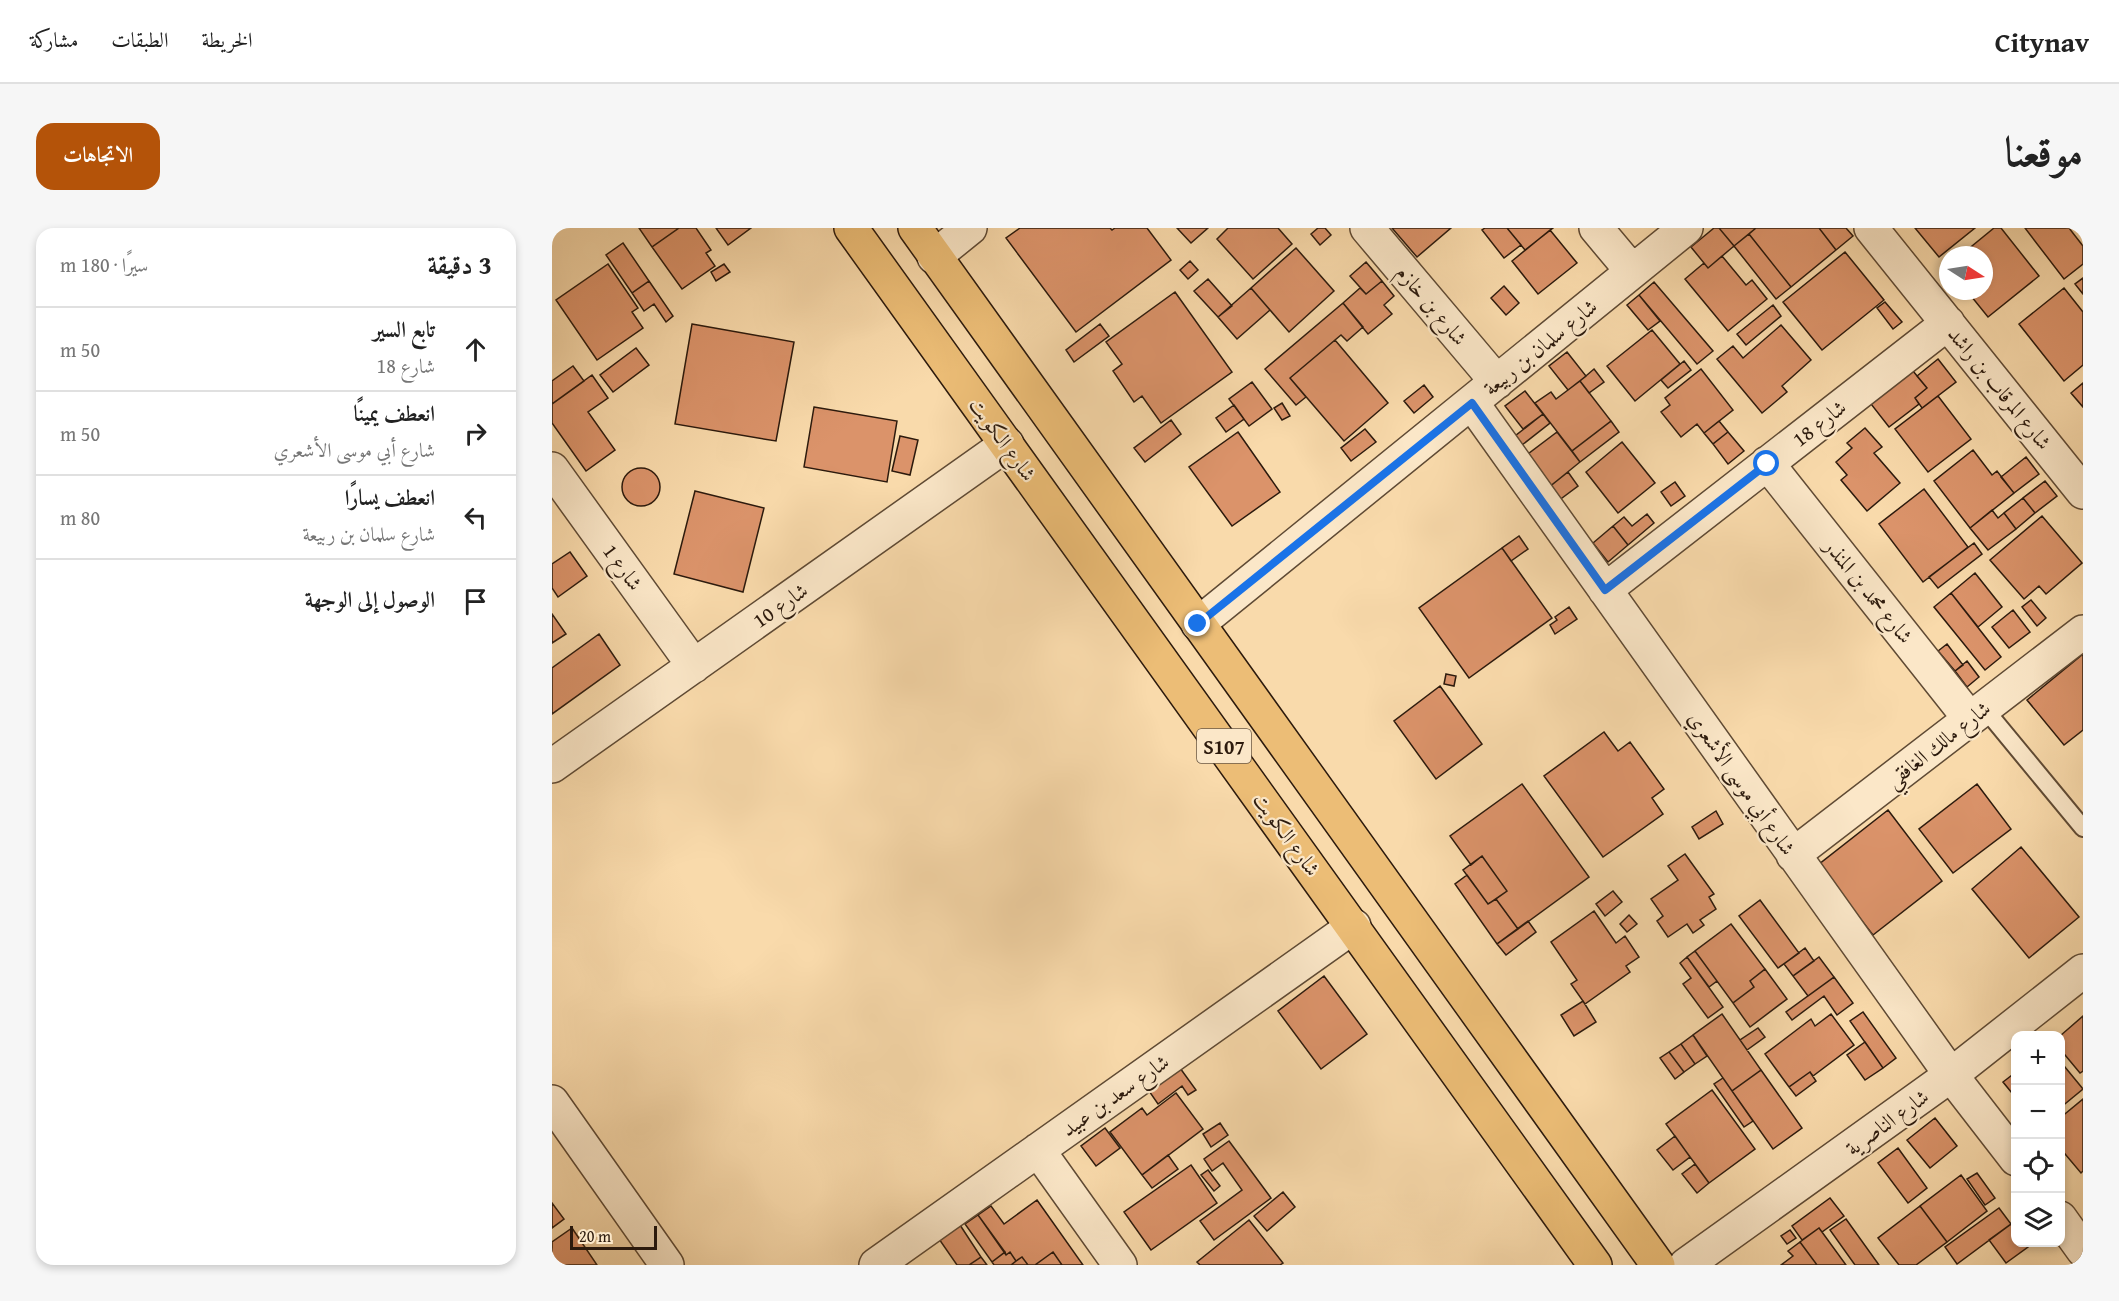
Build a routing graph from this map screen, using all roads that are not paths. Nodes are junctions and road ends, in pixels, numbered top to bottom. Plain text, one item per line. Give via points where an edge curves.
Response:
1 (852, 228) edge
2 (915, 228) edge
3 (970, 228) edge
4 (1367, 228) edge
5 (1596, 228) edge
6 (1686, 228) edge
7 (1871, 228) edge
8 (934, 257) junction
9 (1632, 272) junction
10 (1948, 323) junction
11 (1497, 382) junction
12 (1472, 403) junction
13 (1007, 444) junction
14 (1767, 464) junction
15 (552, 469) edge
16 (2083, 492) edge
17 (1605, 590) junction
18 (1198, 624) junction
19 (2083, 632) edge
20 (694, 666) junction
21 (1977, 714) junction
22 (552, 766) edge
23 (2083, 828) edge
24 (1793, 855) junction
25 (1354, 926) junction
26 (2083, 971) edge
27 (1951, 1075) junction
28 (556, 1115) edge
29 (1038, 1150) junction
30 (2011, 1153) edge
31 (2068, 1213) edge
32 (2083, 1250) edge
33 (667, 1265) edge
34 (876, 1265) edge
35 (1120, 1265) edge
36 (1595, 1265) edge
37 (1658, 1265) edge
38 (1686, 1265) edge

1 - 13 main road, شارع الكويت / S107
2 - 8 main road, S107
3 - 8 street
4 - 11 street, شارع بن خازم
5 - 9 street
6 - 9 street, شارع سلمان بن ربيعة
7 - 10 street, شارع المرقاب بن راشد
8 - 18 main road, S107
9 - 11 street, شارع سلمان بن ربيعة
10 - 14 street, شارع 18
10 - 16 street, شارع المرقاب بن راشد
11 - 12 street, شارع سلمان بن ربيعة
12 - 17 street, شارع أبي موسى الأشعري
12 - 18 street, شارع سلمان بن ربيعة
13 - 20 street, شارع 10
13 - 25 main road, شارع الكويت / S107
14 - 17 street, شارع 18
14 - 21 street, شارع محمد بن المنذر
15 - 20 street, شارع 1
17 - 24 street, شارع أبي موسى الأشعري
18 - 37 main road, S107
19 - 21 street, شارع مالك الغافقي
20 - 22 street, شارع 10
21 - 23 lane
21 - 24 street, شارع مالك الغافقي
24 - 27 street, شارع أبي موسى الأشعري
25 - 29 street, شارع سعد بن عبيد
25 - 36 main road, شارع الكويت / S107
26 - 27 street, شارع الناصرية
27 - 30 street, شارع أبي موسى الأشعري
27 - 38 street, شارع الناصرية
28 - 33 street
29 - 34 street, شارع سعد بن عبيد
29 - 35 street
31 - 32 street

